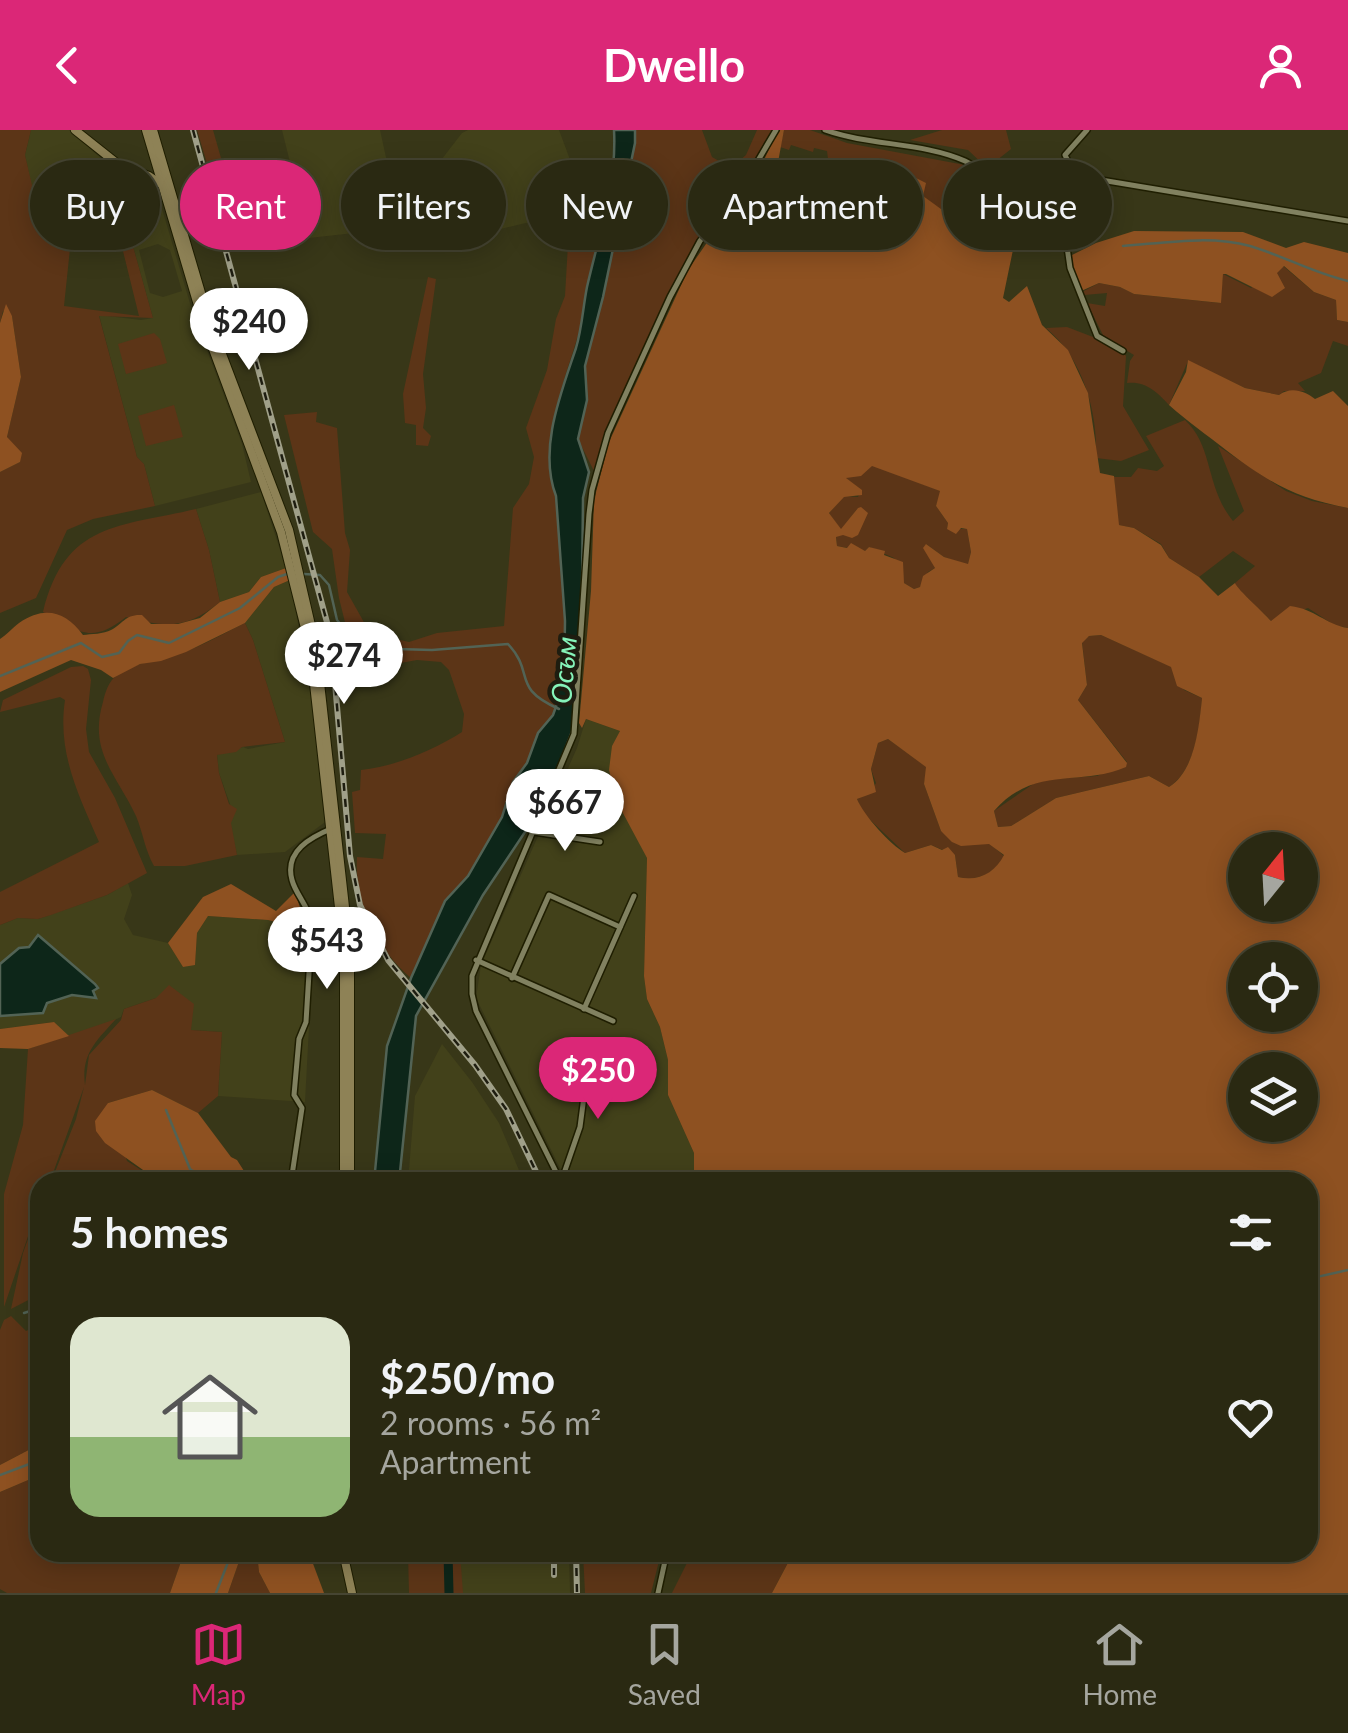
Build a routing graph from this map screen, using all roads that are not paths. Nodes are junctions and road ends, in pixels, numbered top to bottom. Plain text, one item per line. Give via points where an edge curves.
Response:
1 (76, 130) edge
2 (150, 130) edge
3 (776, 130) edge
4 (825, 130) edge
5 (1087, 130) edge
6 (153, 155) junction
7 (112, 160) edge
8 (151, 160) edge
9 (959, 160) edge
10 (1068, 160) edge
11 (162, 176) junction
12 (1112, 180) edge
13 (162, 186) joint
14 (1348, 220) edge
15 (1067, 250) edge
16 (1123, 351) dead end
17 (335, 828) junction
18 (534, 832) junction
19 (600, 842) dead end
20 (634, 896) dead end
21 (620, 927) junction
22 (476, 960) junction
23 (512, 978) junction
24 (584, 1008) junction
25 (613, 1021) dead end
26 (590, 1052) dead end
27 (292, 1172) edge
28 (347, 1172) edge
29 (556, 1172) edge
30 (564, 1172) edge
31 (345, 1562) edge
32 (665, 1562) edge
33 (352, 1593) edge
34 (658, 1593) edge

1 - 7 main road
2 - 6 main road
2 - 11 main road
3 - 18 street via 690,256 608,434 592,490 574,734
4 - 9 street
5 - 10 street via 1065,154
6 - 8 main road
6 - 11 main road
11 - 13 main road
11 - 17 main road via 298,565 319,665
12 - 14 street
13 - 17 main road via 291,566 310,648
15 - 16 street via 1097,336
17 - 27 street via 308,839 291,861 312,936
17 - 28 main road via 346,992
18 - 19 street
18 - 22 street
20 - 21 street
21 - 23 street via 549,895
21 - 24 street
22 - 23 street
22 - 29 street via 476,1011
23 - 24 street
24 - 25 street
26 - 30 street via 580,1126
31 - 33 main road
32 - 34 street

